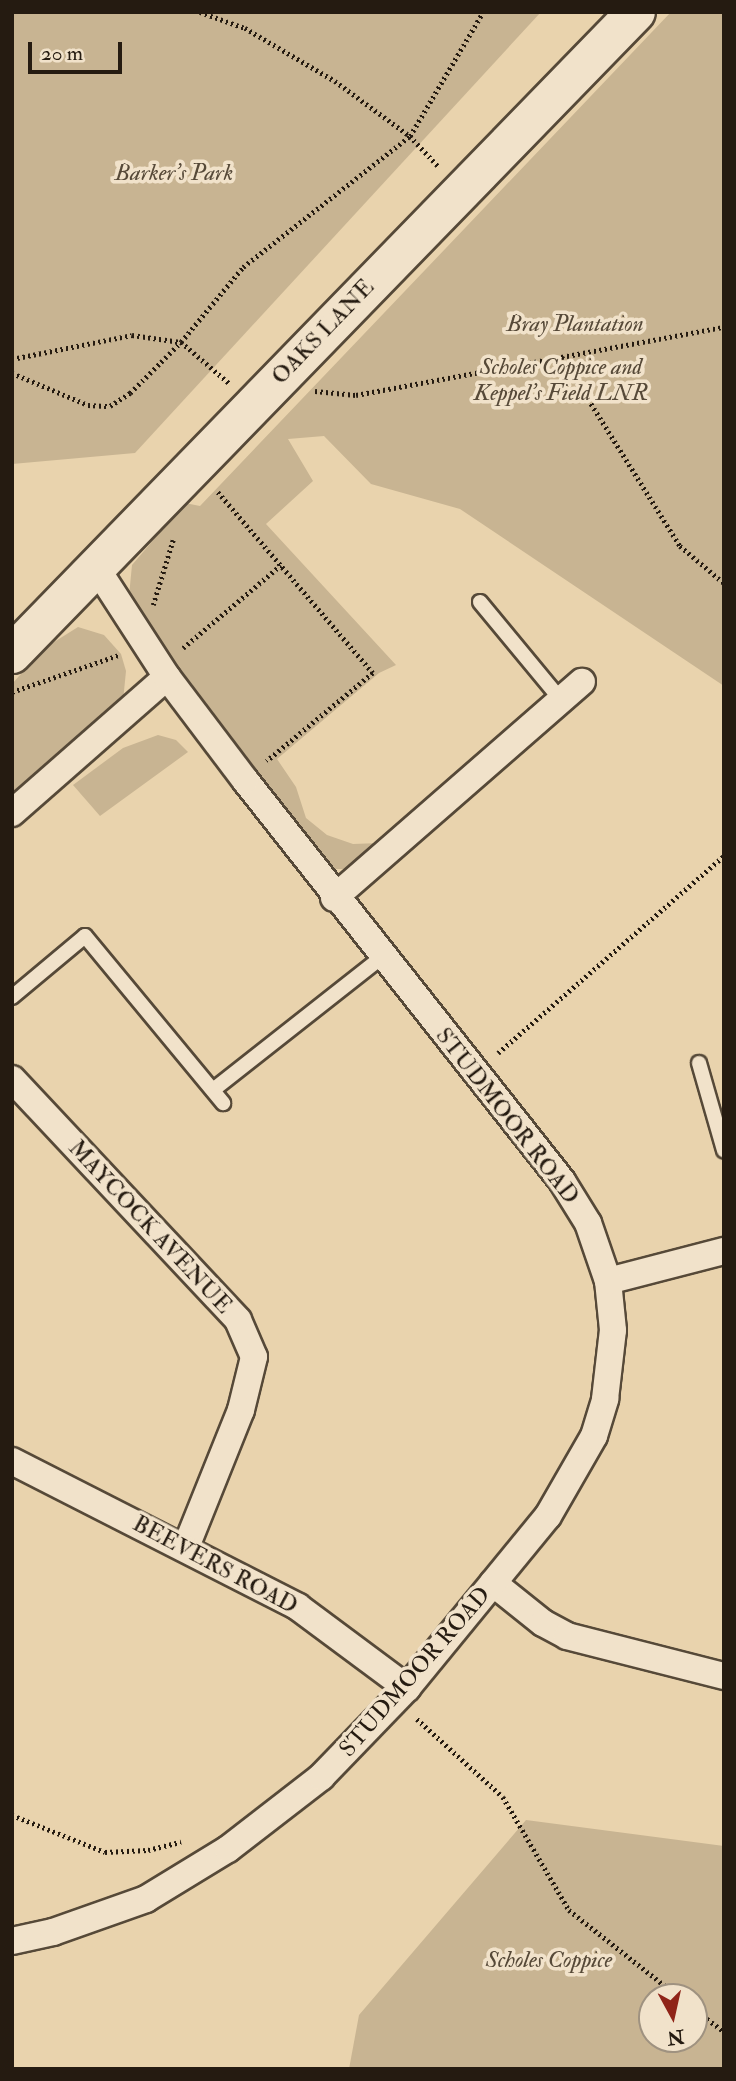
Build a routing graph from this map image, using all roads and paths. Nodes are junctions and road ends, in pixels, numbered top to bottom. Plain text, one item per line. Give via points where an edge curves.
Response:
1 (200, 12) edge
2 (483, 12) edge
3 (636, 12) edge
4 (410, 136) junction
5 (461, 188) junction
6 (724, 327) edge
7 (181, 342) junction
8 (562, 357) junction
9 (12, 359) edge
10 (12, 373) edge
11 (262, 396) junction
12 (196, 465) junction
13 (177, 528) dead end
14 (281, 565) junction
15 (97, 569) junction
16 (724, 583) edge
17 (481, 602) dead end
18 (143, 639) junction
19 (12, 654) edge
20 (164, 672) junction
21 (582, 681) dead end
22 (12, 692) edge
23 (561, 700) junction
24 (244, 779) junction
25 (12, 813) edge
26 (724, 856) edge
27 (334, 898) junction
28 (382, 957) junction
29 (12, 997) edge
30 (699, 1063) dead end
31 (475, 1073) junction
32 (12, 1079) edge
33 (213, 1090) junction
34 (223, 1102) dead end
35 (724, 1150) edge
36 (724, 1251) edge
37 (608, 1281) junction
38 (12, 1461) edge
39 (186, 1547) junction
40 (493, 1583) junction
41 (724, 1676) edge
42 (401, 1693) junction
43 (12, 1815) edge
44 (195, 1838) dead end
45 (12, 1941) edge
46 (662, 1983) edge
47 (708, 2019) edge
48 (724, 2032) edge

1 - 4 path via 245,28 335,81
2 - 4 path
3 - 5 street, OAKS LANE
4 - 5 path
4 - 7 path via 243,267
5 - 11 street, OAKS LANE
6 - 8 path
7 - 9 path via 132,335
7 - 10 path via 130,393 110,406 88,405
7 - 11 path
8 - 11 path via 356,395
8 - 16 path via 680,547
11 - 12 street, OAKS LANE
12 - 14 path
12 - 15 street, OAKS LANE
13 - 18 path
14 - 20 path
14 - 24 path via 373,673
15 - 18 street, STUDMOOR ROAD
15 - 19 street, OAKS LANE
17 - 23 lane
18 - 20 street, STUDMOOR ROAD
18 - 22 path via 118,655
20 - 24 street, STUDMOOR ROAD
20 - 25 street
21 - 23 street
23 - 27 street
24 - 27 street, STUDMOOR ROAD
26 - 31 path
27 - 28 street, STUDMOOR ROAD
28 - 31 street, STUDMOOR ROAD
28 - 33 lane
29 - 33 lane via 85,936
30 - 35 lane
31 - 37 street, STUDMOOR ROAD via 581,1212
32 - 39 street, MAYCOCK AVENUE via 238,1320 254,1357 241,1410
33 - 34 lane
36 - 37 street
37 - 40 street, STUDMOOR ROAD via 611,1357 594,1436 548,1516
38 - 39 street, BEEVERS ROAD
39 - 42 street, BEEVERS ROAD via 298,1607
40 - 41 street via 567,1636
40 - 42 street, STUDMOOR ROAD
42 - 45 street, STUDMOOR ROAD via 321,1777 228,1849 146,1899 53,1932
42 - 46 path via 503,1797 569,1910
43 - 44 path via 105,1852 148,1850
47 - 48 path

